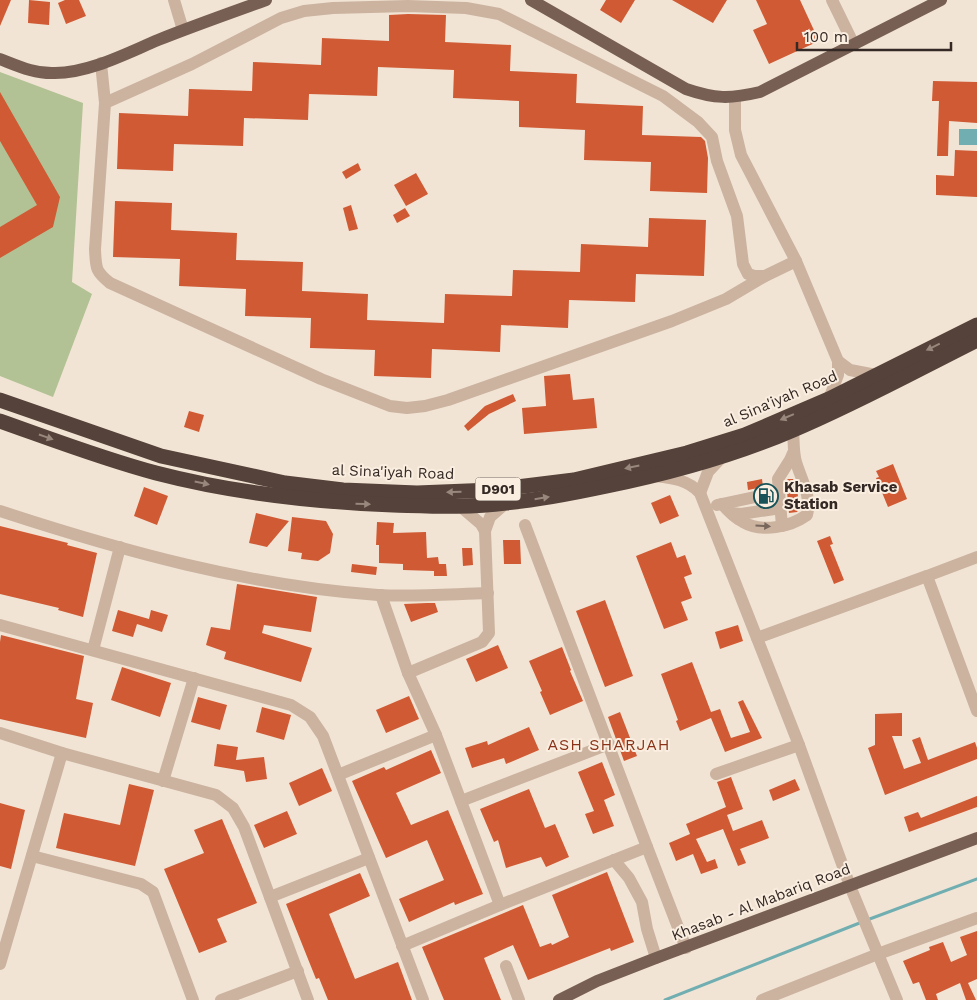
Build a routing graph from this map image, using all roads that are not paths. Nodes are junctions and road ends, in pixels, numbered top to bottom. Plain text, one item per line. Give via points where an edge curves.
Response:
1 (174, 0) edge
2 (266, 0) edge
3 (531, 0) edge
4 (832, 0) edge
5 (941, 0) edge
6 (183, 30) junction
7 (854, 45) junction
8 (0, 59) edge
9 (101, 63) junction
10 (735, 98) junction
11 (105, 103) junction
12 (796, 261) junction
13 (765, 276) junction
14 (977, 326) edge
15 (977, 340) edge
16 (838, 361) junction
17 (876, 375) junction
18 (829, 399) junction
19 (0, 400) edge
20 (0, 421) edge
21 (793, 431) junction
22 (794, 449) junction
23 (723, 456) junction
24 (654, 476) junction
25 (779, 492) junction
26 (700, 494) junction
27 (506, 504) junction
28 (460, 506) junction
29 (705, 507) junction
30 (781, 508) junction
31 (726, 509) junction
32 (0, 511) edge
33 (525, 525) dead end
34 (782, 526) junction
35 (485, 531) junction
36 (120, 546) junction
37 (977, 557) edge
38 (926, 576) junction
39 (488, 593) junction
40 (381, 595) junction
41 (0, 625) edge
42 (757, 638) junction
43 (93, 650) junction
44 (408, 673) junction
45 (194, 678) junction
46 (977, 711) edge
47 (0, 733) edge
48 (436, 735) junction
49 (609, 744) junction
50 (798, 745) junction
51 (62, 753) junction
52 (716, 774) dead end
53 (338, 775) junction
54 (163, 781) junction
55 (461, 801) junction
56 (977, 838) edge
57 (648, 847) junction
58 (32, 856) junction
59 (369, 858) junction
60 (614, 860) junction
61 (850, 886) junction
62 (270, 897) junction
63 (500, 905) junction
64 (977, 918) edge
65 (402, 946) junction
66 (686, 948) junction
67 (876, 949) junction
68 (1, 956) edge
69 (656, 958) junction
70 (506, 966) dead end
71 (298, 971) junction
72 (768, 999) edge
73 (193, 1000) edge
74 (221, 1000) edge
75 (308, 1000) edge
76 (423, 1000) edge
77 (519, 1000) edge
78 (559, 1000) edge
79 (897, 1000) edge

1 - 6 street
2 - 6 main road
3 - 10 main road via 686,89 705,96
4 - 7 street
5 - 7 main road
6 - 9 main road
7 - 10 main road via 760,92
8 - 9 main road via 35,72 56,73
9 - 11 street
10 - 12 street via 735,130 742,155
11 - 13 street via 192,64 281,18 304,11 408,6 466,8 499,14 663,96 698,122 712,137 737,216 743,264 748,274
11 - 13 street via 95,249 99,275 110,284 321,379 390,406 407,408 448,400 672,321 726,299
12 - 13 street
12 - 16 street
14 -> 17 highway, al Sina'iyah Road / D901
15 - 21 highway, al Sina'iyah Road / D901
16 - 17 street via 850,370
16 - 18 street via 838,375
17 - 18 highway, al Sina'iyah Road / D901
18 -> 19 highway, al Sina'iyah Road / D901 via 745,435 645,464 574,480 492,490 416,493 343,490 285,483 161,456
20 -> 28 highway, al Sina'iyah Road / D901 via 112,460 207,484 343,503
21 - 22 street
21 - 23 highway, al Sina'iyah Road / D901
22 - 25 street via 778,479
22 - 34 street via 809,509 807,516 796,523
23 - 24 highway, al Sina'iyah Road / D901
23 - 26 street via 708,472
24 - 26 street via 686,482
27 -> 24 highway, al Sina'iyah Road / D901
25 - 30 street
25 - 31 street
26 - 29 street
27 - 28 highway, al Sina'iyah Road / D901
27 - 35 street via 490,517
28 - 35 street
29 - 31 street
29 - 42 street
30 - 31 street via 741,514
30 - 34 street
31 -> 34 street via 744,523
32 - 36 street
33 - 49 street
35 - 39 street
36 - 40 street via 266,582
36 - 43 street
37 - 38 street
38 - 42 street
38 - 46 street
39 - 40 street
39 - 44 street via 489,632 482,642
40 - 44 street
41 - 43 street
42 - 50 street
43 - 45 street
44 - 48 street
45 - 53 street via 290,705 310,717 323,736
45 - 54 street
47 - 51 street
48 - 53 street
48 - 55 street
49 - 55 street
49 - 57 street
50 - 52 street
50 - 61 street
51 - 54 street
51 - 58 street
53 - 59 street
54 - 62 street via 216,795 233,808 244,827
55 - 63 street
56 - 61 main road, Khasab - Al Mabariq Road
57 - 60 street
57 - 66 street
58 - 68 street
58 - 73 street via 141,884 153,892
59 - 62 street
59 - 65 street
60 - 63 street
60 - 69 street via 642,902
61 - 66 main road, Khasab - Al Mabariq Road
61 - 67 street
62 - 71 street
63 - 65 street
64 - 67 street
65 - 76 street
66 - 69 main road, Khasab - Al Mabariq Road
67 - 72 street
67 - 79 street
69 - 78 main road, Khasab - Al Mabariq Road
70 - 77 street
71 - 74 street
71 - 75 street

